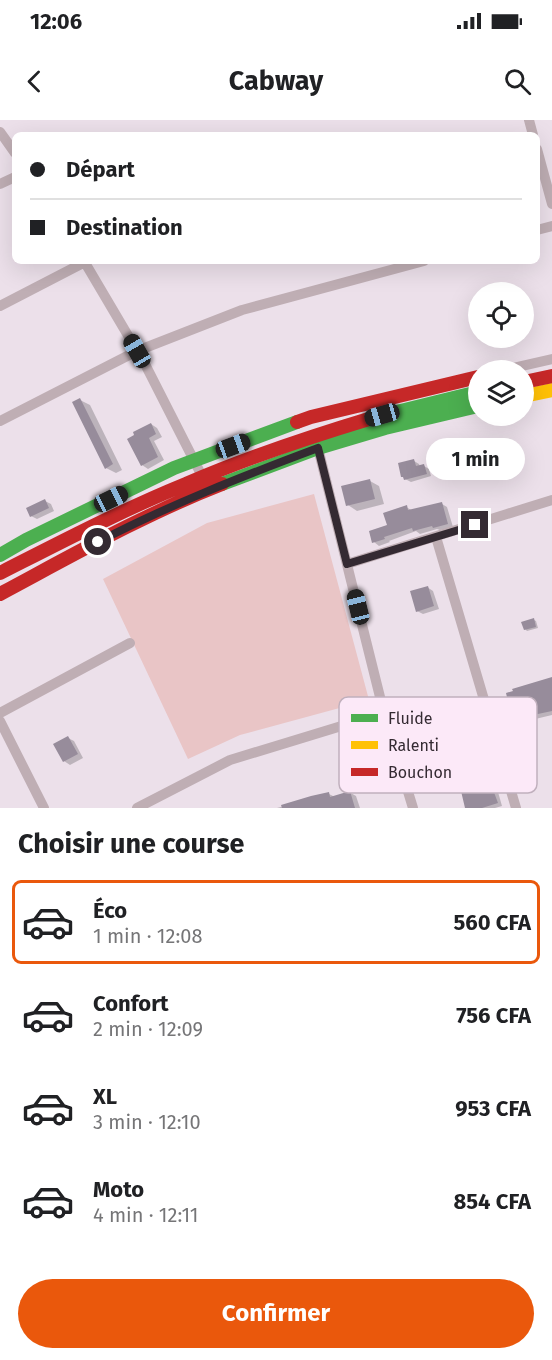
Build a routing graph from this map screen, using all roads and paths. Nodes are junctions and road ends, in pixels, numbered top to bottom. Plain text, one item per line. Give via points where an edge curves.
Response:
1 (0, 132) edge
2 (12, 149) edge
3 (540, 159) edge
4 (552, 204) edge
5 (81, 264) edge
6 (86, 264) edge
7 (413, 264) edge
8 (0, 306) edge
9 (137, 351) junction
10 (552, 359) edge
11 (534, 363) edge
12 (552, 376) edge
13 (468, 379) edge
14 (534, 380) edge
15 (552, 390) edge
16 (468, 394) edge
17 (534, 394) edge
18 (468, 408) edge
19 (0, 421) edge
20 (316, 441) junction
21 (194, 460) junction
22 (203, 477) junction
23 (209, 490) junction
24 (552, 500) edge
25 (117, 515) junction
26 (124, 529) junction
27 (436, 537) junction
28 (0, 555) edge
29 (347, 564) junction
30 (0, 573) edge
31 (0, 594) edge
32 (130, 643) dead end
33 (380, 697) edge
34 (483, 697) edge
35 (0, 713) edge
36 (0, 721) edge
37 (339, 727) edge
38 (408, 793) edge
39 (512, 793) edge
40 (44, 808) edge
41 (137, 808) edge
42 (413, 808) edge
43 (516, 808) edge

1 - 2 street
3 - 4 street
5 - 8 street
6 - 9 street
7 - 9 street via 242,310
9 - 19 street
9 - 21 street
10 - 11 street
12 - 14 main road
13 - 21 main road via 311,417
15 - 17 main road
16 - 20 main road via 404,409
18 - 20 main road
20 - 22 main road
20 - 23 main road
20 - 29 street
21 - 22 street
21 - 28 main road
22 - 23 street
22 - 25 main road
23 - 26 main road
24 - 27 street
25 - 26 main road
25 - 30 main road
26 - 31 main road
27 - 29 street
27 - 34 street
29 - 33 street
32 - 35 street
36 - 40 street
37 - 41 street via 230,760
38 - 42 street
39 - 43 street

